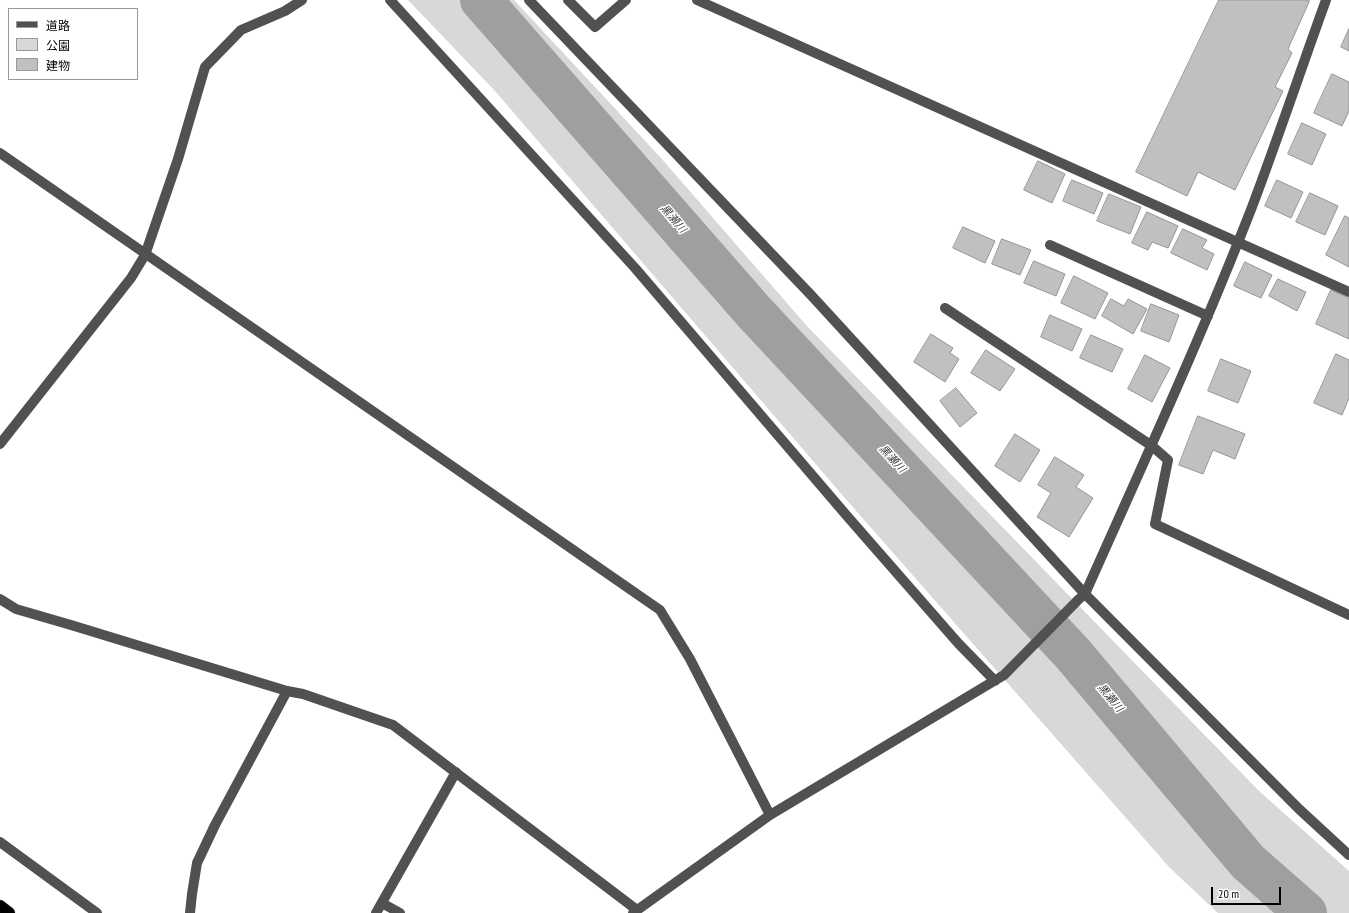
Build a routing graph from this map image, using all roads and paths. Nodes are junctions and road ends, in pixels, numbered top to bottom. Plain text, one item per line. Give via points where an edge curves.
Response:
1 (302, 0) edge
2 (390, 0) edge
3 (529, 0) edge
4 (568, 0) edge
5 (626, 0) edge
6 (696, 0) edge
7 (1326, 0) edge
8 (0, 153) edge
9 (1238, 241) junction
10 (1050, 245) dead end
11 (146, 255) junction
12 (1349, 292) edge
13 (945, 308) dead end
14 (1208, 316) junction
15 (0, 444) edge
16 (1152, 446) junction
17 (1082, 597) junction
18 (0, 599) edge
19 (1349, 615) edge
20 (995, 681) junction
21 (287, 691) junction
22 (456, 772) junction
23 (770, 814) junction
24 (0, 842) edge
25 (1349, 855) edge
26 (382, 903) junction
27 (0, 906) edge
28 (635, 912) edge
29 (9, 913) edge
30 (97, 913) edge
31 (190, 913) edge
32 (376, 913) edge
33 (400, 913) edge

1 - 11 street via 285,11 242,30 205,67
2 - 20 street via 635,268 887,562
3 - 17 street via 811,295
4 - 5 street via 595,27
6 - 9 street
7 - 9 street
8 - 11 street
9 - 12 street
9 - 14 street
10 - 14 street
11 - 15 street via 131,278
11 - 23 street via 660,610 690,659
13 - 16 street
14 - 16 street
16 - 17 street
16 - 19 street via 1168,460 1155,524
17 - 20 street
17 - 25 street
18 - 21 street via 16,610
20 - 23 street
21 - 22 street via 394,725
21 - 31 street via 197,863
22 - 26 street
22 - 28 street
23 - 28 street
24 - 30 street
26 - 32 street
26 - 33 street
27 - 29 highway

